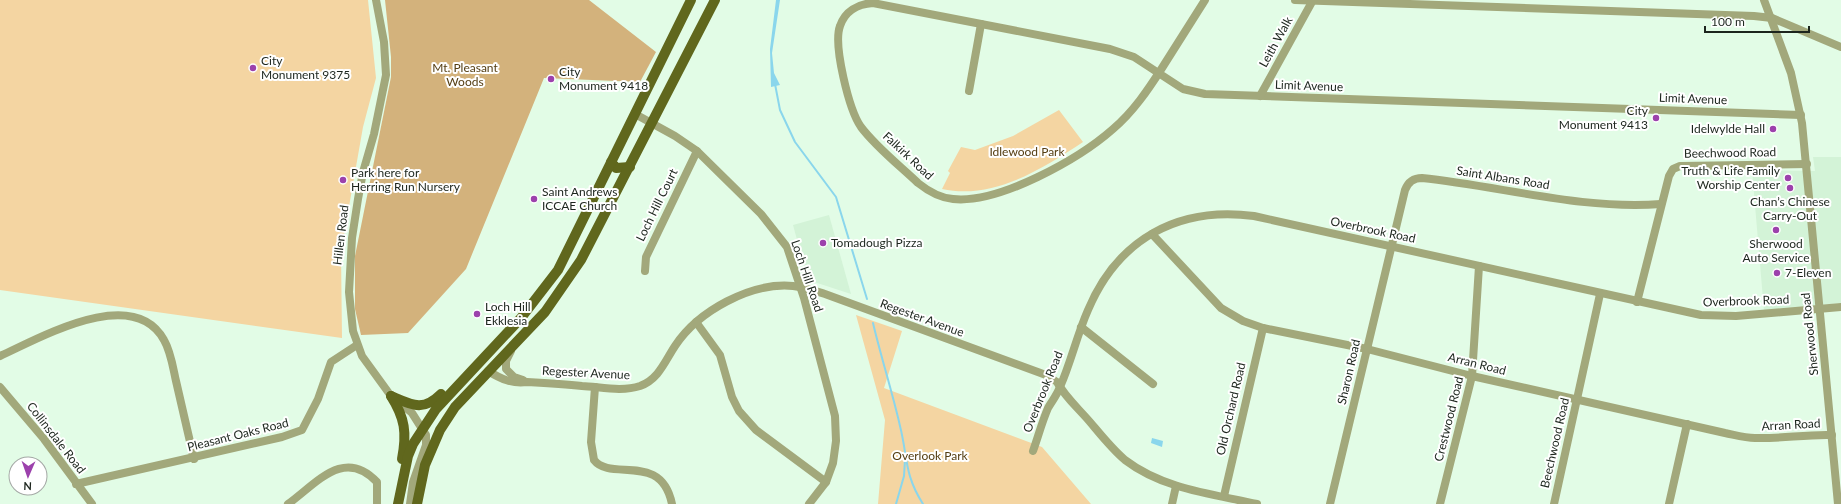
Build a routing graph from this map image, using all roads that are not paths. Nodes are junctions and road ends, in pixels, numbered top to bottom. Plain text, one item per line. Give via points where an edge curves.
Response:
1 (376, 0) edge
2 (691, 0) edge
3 (715, 0) edge
4 (1205, 0) edge
5 (1295, 0) edge
6 (1313, 0) edge
7 (1764, 0) edge
8 (901, 4) edge
9 (1772, 18) junction
10 (840, 24) joint
11 (981, 24) junction
12 (1841, 47) edge
13 (1159, 73) junction
14 (969, 91) dead end
15 (1260, 96) junction
16 (635, 114) junction
17 (1801, 119) junction
18 (652, 124) junction
19 (696, 151) junction
20 (611, 162) junction
21 (1807, 164) junction
22 (630, 167) junction
23 (1661, 204) junction
24 (1152, 234) junction
25 (1392, 246) junction
26 (1479, 266) junction
27 (645, 271) dead end
28 (801, 288) junction
29 (1600, 294) junction
30 (535, 301) junction
31 (1637, 302) junction
32 (1841, 307) edge
33 (1820, 310) junction
34 (696, 322) junction
35 (1081, 327) junction
36 (1263, 328) junction
37 (357, 345) junction
38 (514, 345) junction
39 (1367, 349) junction
40 (0, 356) edge
41 (477, 365) junction
42 (488, 371) junction
43 (1472, 376) junction
44 (528, 382) junction
45 (1153, 384) dead end
46 (0, 387) edge
47 (594, 387) junction
48 (1060, 388) junction
49 (391, 396) junction
50 (1578, 401) junction
51 (1687, 424) junction
52 (422, 428) junction
53 (1832, 435) junction
54 (1033, 451) dead end
55 (194, 458) junction
56 (826, 482) junction
57 (76, 484) junction
58 (1176, 486) junction
59 (400, 490) junction
60 (1224, 496) junction
61 (92, 504) edge
62 (288, 504) edge
63 (377, 504) edge
64 (398, 504) edge
65 (410, 504) edge
66 (417, 504) edge
67 (672, 504) edge
68 (809, 504) edge
69 (1172, 504) edge
70 (1258, 504) edge
71 (1330, 504) edge
72 (1440, 504) edge
73 (1554, 504) edge
74 (1669, 504) edge
75 (1838, 504) edge

1 - 37 street, Hillen Road via 383,35 386,75 362,178 352,238 349,292
2 - 16 main road
3 - 18 main road
4 - 13 street, Falkirk Road
5 - 6 street
6 - 9 street
6 - 15 street, Leith Walk
7 - 9 street, Sherwood Road
8 - 10 street, Limit Avenue via 865,4 851,11
8 - 11 street, Limit Avenue
9 - 12 street
9 - 17 street, Sherwood Road via 1794,83
10 - 13 street, Falkirk Road via 838,35 843,72 857,121 866,133 918,183 928,191 946,198 960,200 982,197 1029,180 1069,161 1114,129 1140,100
11 - 13 street, Limit Avenue via 1110,49 1134,57
11 - 14 street
13 - 15 street, Limit Avenue via 1191,92
15 - 17 street, Limit Avenue
16 - 18 street, Loch Hill Road
16 - 20 main road
17 - 21 street, Sherwood Road
18 - 19 street, Loch Hill Road
18 - 22 main road
19 - 27 street, Loch Hill Court via 646,257
19 - 28 street, Loch Hill Road via 777,232 787,247
20 - 22 main road via 616,168
20 - 30 main road via 558,270
21 - 23 street, Beechwood Road via 1680,166 1670,173
21 - 33 street, Sherwood Road
22 - 38 main road via 581,260 545,312
23 - 25 street, Saint Albans Road via 1618,205 1512,193 1418,178 1407,186
23 - 31 street, Beechwood Road
24 - 25 street, Overbrook Road via 1177,221 1233,213
24 - 35 street, Overbrook Road via 1128,253 1106,277 1096,292
24 - 36 street, Arran Road via 1221,308
25 - 26 street, Overbrook Road
25 - 39 street, Sharon Road
26 - 29 street, Overbrook Road
26 - 43 street, Crestwood Road
28 - 34 street, Regester Avenue via 794,286 751,292 734,298
28 - 48 street, Regester Avenue via 825,294 1046,375 1057,382
28 - 56 street, Loch Hill Road via 835,416 836,452
29 - 31 street, Overbrook Road
29 - 50 street, Beechwood Road
30 - 41 main road
30 - 42 main road via 533,316 492,360
31 - 33 street, Overbrook Road via 1701,316
32 - 33 street, Overbrook Road
33 - 53 street, Sherwood Road
34 - 47 street, Regester Avenue via 650,381 632,388
34 - 56 street via 720,356 735,403 749,424
35 - 45 street
35 - 48 street, Overbrook Road
36 - 39 street, Arran Road
36 - 60 street, Old Orchard Road
37 - 49 street, Hillen Road
37 - 55 street, Pleasant Oaks Road via 331,362 318,399 302,430
38 - 42 main road
38 - 44 street, Regester Avenue via 506,361 506,369 514,377
39 - 43 street, Arran Road
39 - 71 street, Sharon Road
40 - 55 street via 82,320 116,316 146,322 155,328 165,341
41 - 49 main road via 458,377 434,401 425,405 411,405
41 - 52 main road
42 - 44 street, Regester Avenue via 512,382
42 - 66 main road via 456,407 440,430 425,465
43 - 50 street, Arran Road
43 - 72 street, Crestwood Road
44 - 47 street, Regester Avenue
46 - 57 street, Collinsdale Road via 44,439
47 - 67 street via 591,442 594,460 603,467 637,470 654,476 666,488
48 - 54 street, Overbrook Road via 1048,409
48 - 58 street, Regester Avenue via 1110,446 1126,460 1157,479
49 - 52 street, Hillen Road via 412,413
49 - 59 main road via 402,416 404,428
50 - 51 street, Arran Road
50 - 73 street, Beechwood Road
51 - 53 street, Arran Road via 1753,438
51 - 74 street
52 - 59 main road via 408,456
52 - 65 street via 426,435 426,444 413,482
53 - 75 street, Sherwood Road
55 - 57 street, Pleasant Oaks Road
56 - 68 street, Loch Hill Road
57 - 61 street, Collinsdale Road
58 - 60 street, Regester Avenue
58 - 69 street
59 - 64 main road
60 - 70 street, Regester Avenue
62 - 63 street via 334,470 347,466 364,470 377,482

